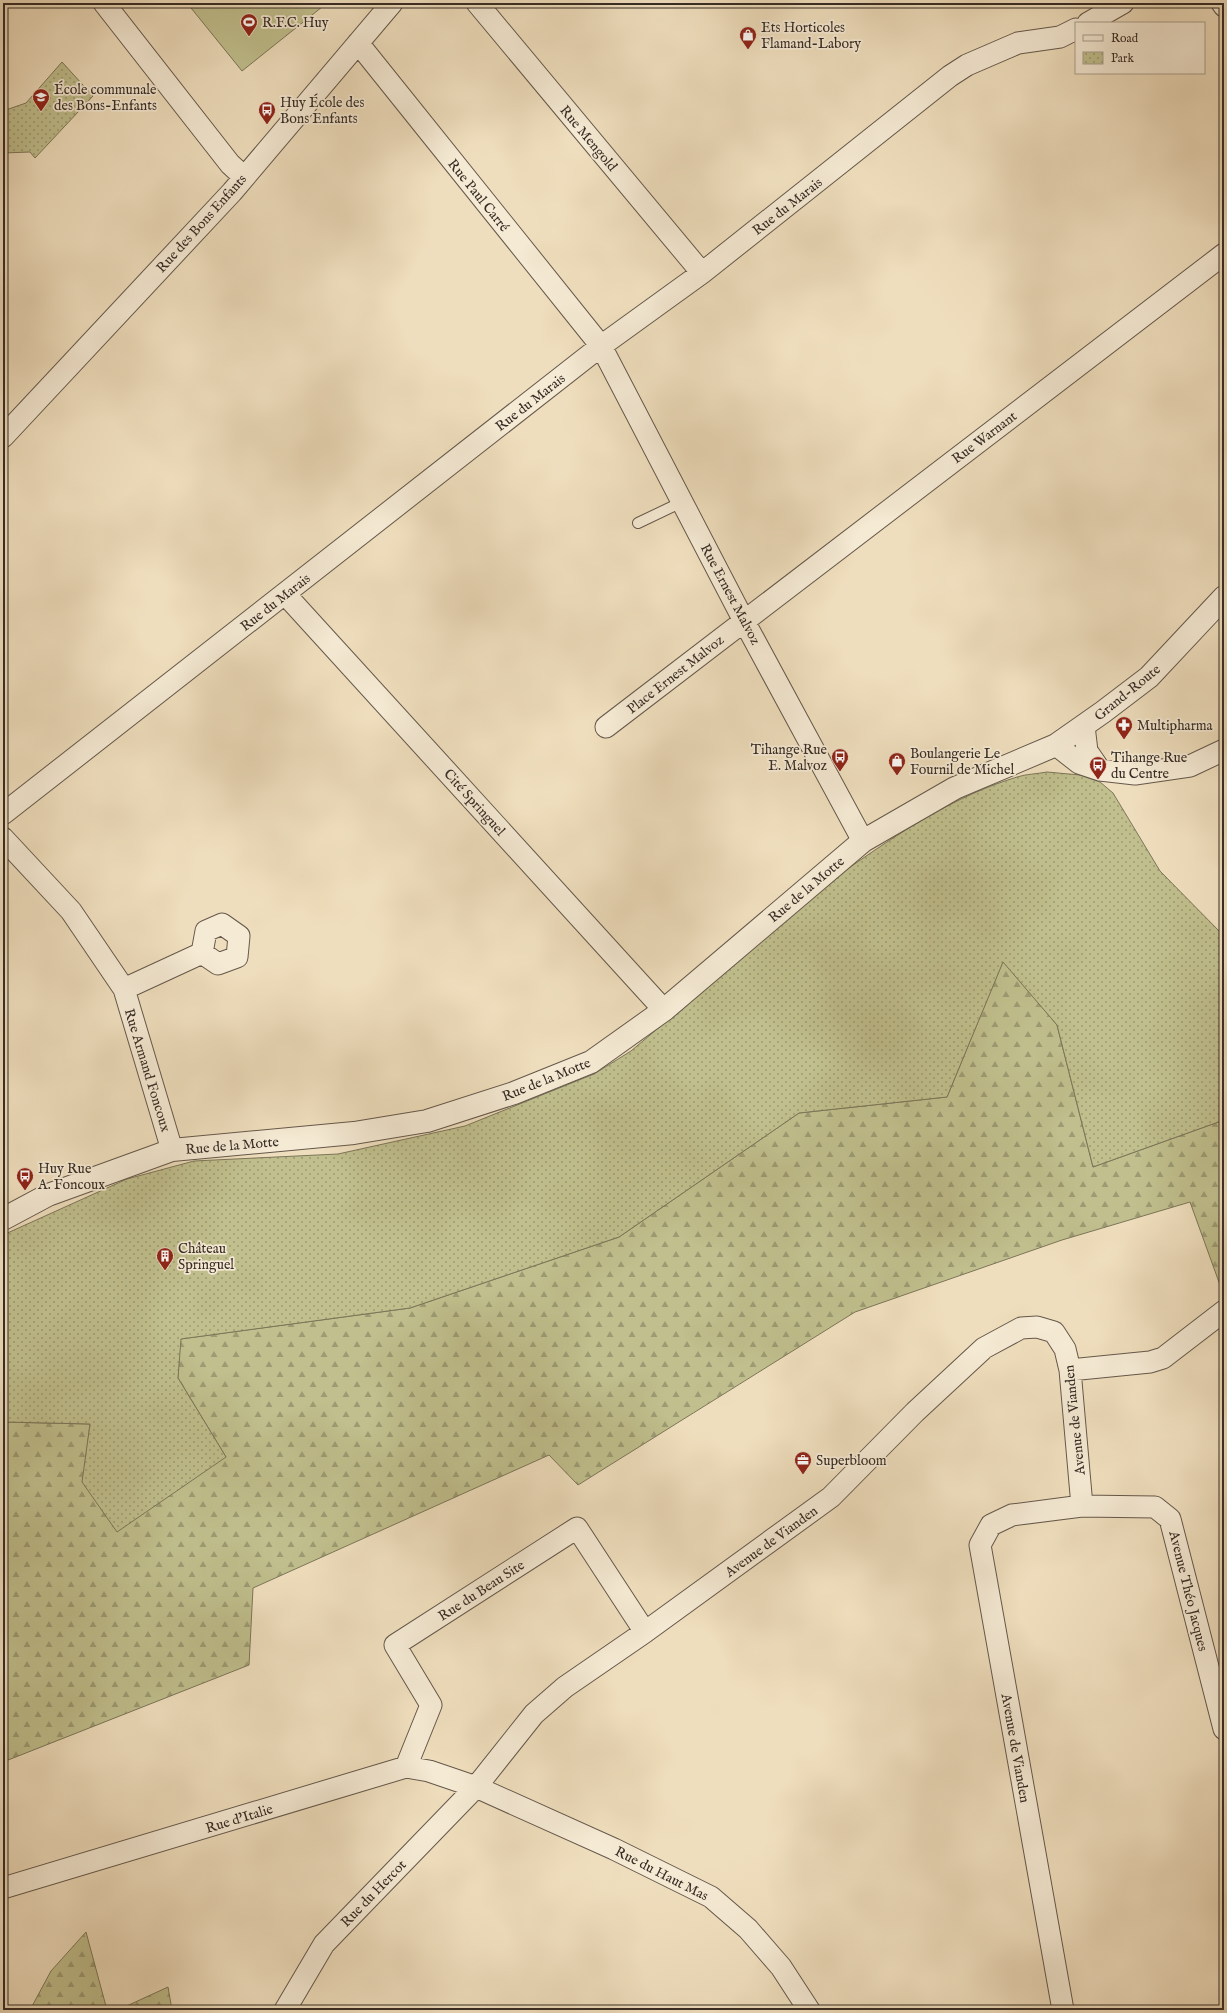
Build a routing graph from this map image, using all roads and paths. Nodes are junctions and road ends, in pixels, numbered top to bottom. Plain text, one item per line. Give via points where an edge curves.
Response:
1 (104, 3) edge
2 (392, 3) edge
3 (477, 3) edge
4 (1123, 3) edge
5 (1222, 3) edge
6 (1224, 6) edge
7 (1090, 22) edge
8 (1075, 30) edge
9 (358, 43) junction
10 (244, 177) junction
11 (1224, 254) edge
12 (702, 273) junction
13 (601, 346) junction
14 (3, 436) edge
15 (682, 502) junction
16 (638, 523) dead end
17 (285, 594) junction
18 (1224, 597) edge
19 (744, 621) junction
20 (1084, 726) junction
21 (606, 727) dead end
22 (1056, 745) junction
23 (1224, 750) edge
24 (1100, 770) junction
25 (3, 814) edge
26 (3, 838) edge
27 (863, 841) junction
28 (202, 953) dead end
29 (124, 989) junction
30 (664, 1010) junction
31 (172, 1150) junction
32 (3, 1219) edge
33 (1224, 1311) edge
34 (1070, 1370) junction
35 (1082, 1506) junction
36 (645, 1632) junction
37 (1224, 1729) edge
38 (406, 1768) junction
39 (476, 1787) junction
40 (3, 1888) edge
41 (285, 2010) edge
42 (809, 2010) edge
43 (1063, 2010) edge

1 - 10 street via 230,164
2 - 9 street, Rue des Bons Enfants
3 - 12 street, Rue Mengold
4 - 7 street
5 - 6 street
8 - 12 street, Rue du Marais via 1060,37 1018,43 966,65
9 - 10 street, Rue des Bons Enfants
9 - 13 street, Rue Paul Carré
10 - 14 street, Rue des Bons Enfants
11 - 19 street, Rue Warnant
12 - 13 street, Rue du Marais
13 - 15 street, Rue Ernest Malvoz
13 - 17 street, Rue du Marais
15 - 16 lane
15 - 19 street, Rue Ernest Malvoz
17 - 25 street, Rue du Marais
17 - 30 street, Cité Springuel
18 - 20 street, Grand-Route via 1149,677
19 - 21 street, Place Ernest Malvoz
19 - 27 street, Rue Ernest Malvoz
20 - 22 street, Grand-Route
20 - 24 street via 1088,751
22 - 24 street via 1079,764
22 - 27 street, Rue de la Motte via 954,788
23 - 24 street via 1190,766 1135,774
26 - 29 street, Rue Armand Foncoux via 72,911
27 - 30 street, Rue de la Motte
28 - 29 street, Rue Armand Foncoux
29 - 31 street, Rue Armand Foncoux
30 - 31 street, Rue de la Motte via 591,1062 514,1094 427,1121 354,1133
31 - 32 street, Rue de la Motte via 48,1195
33 - 34 street via 1163,1358 1150,1362
34 - 35 street, Avenue de Vianden
34 - 36 street, Avenue de Vianden via 1065,1349 1054,1332 1037,1327 1020,1328 984,1348 915,1412 831,1497
35 - 37 street, Avenue Théo Jacques via 1155,1507 1170,1519
35 - 43 street, Avenue de Vianden via 1012,1515 991,1526 980,1546
36 - 38 street, Rue du Beau Site via 577,1528 395,1645 430,1705
36 - 39 street, Avenue de Vianden via 565,1687 534,1714
38 - 39 street, Rue d'Italie via 429,1771
38 - 40 street, Rue d'Italie
39 - 41 street, Rue du Hercot via 324,1944
39 - 42 street, Rue du Haut Mas via 614,1849 711,1897 748,1929 780,1967

